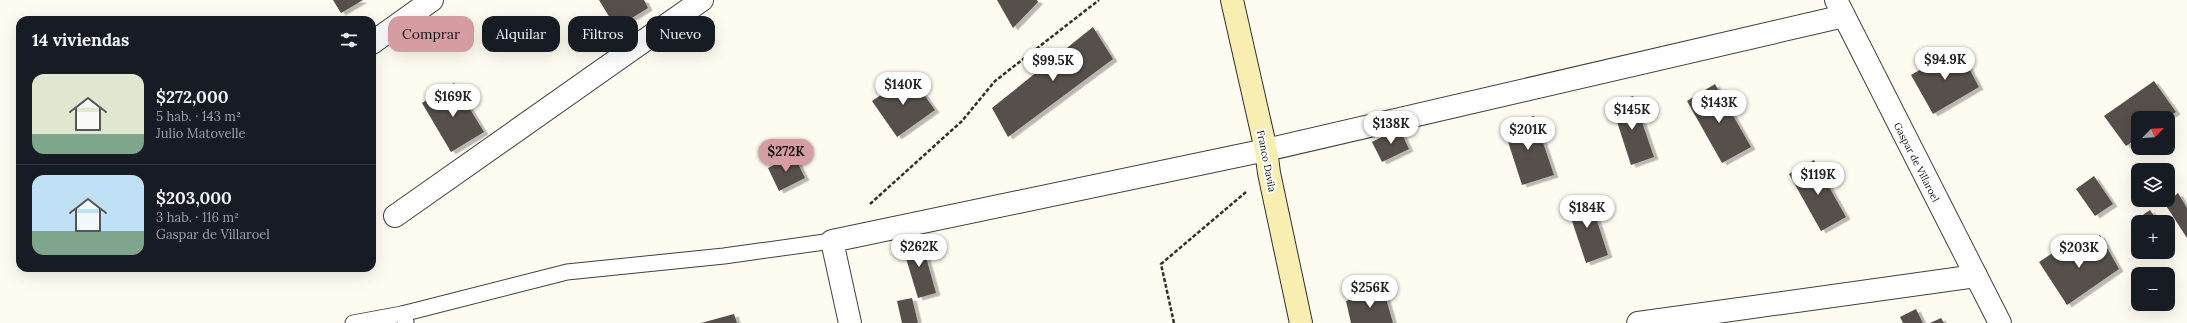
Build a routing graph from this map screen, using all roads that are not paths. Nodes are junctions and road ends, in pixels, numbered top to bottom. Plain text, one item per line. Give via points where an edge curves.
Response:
1 (432, 0) edge
2 (702, 0) edge
3 (1232, 0) edge
4 (1840, 8) edge
5 (376, 40) edge
6 (1266, 150) junction
7 (395, 216) dead end
8 (832, 240) junction
9 (1976, 276) junction
10 (404, 318) edge
11 (353, 323) edge
12 (850, 323) edge
13 (1301, 323) edge
14 (1638, 323) edge
15 (2000, 323) edge

1 - 5 street
2 - 7 street
3 - 6 street, Franco Davila
4 - 6 street
4 - 9 street, Gaspar de Villaroel
6 - 8 street
6 - 13 street, Franco Davila
8 - 10 lane via 724,256 567,272
8 - 12 street
9 - 14 street
9 - 15 street, Gaspar de Villaroel
10 - 11 lane

